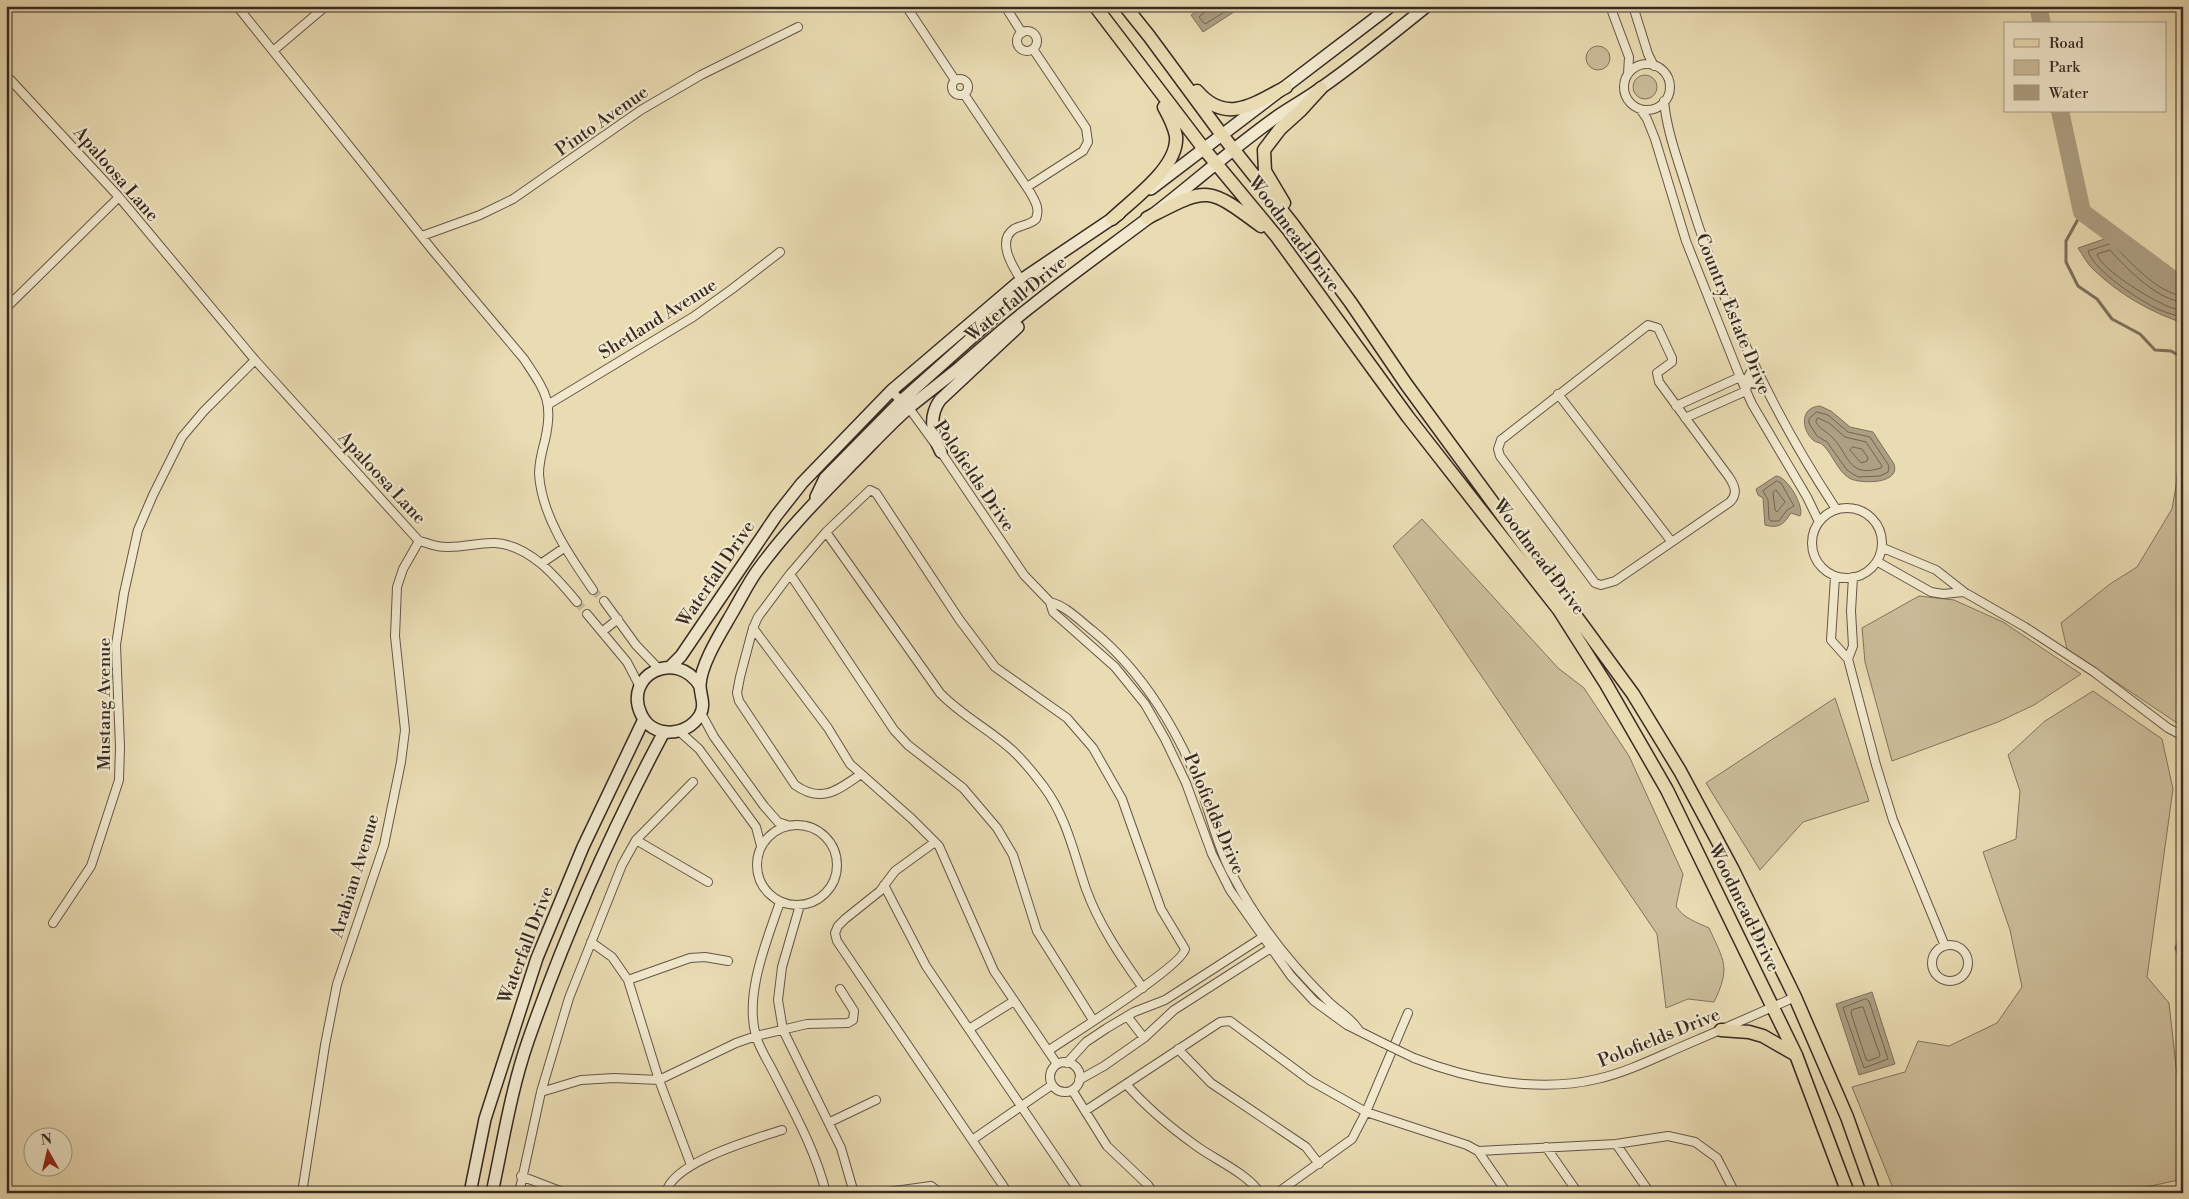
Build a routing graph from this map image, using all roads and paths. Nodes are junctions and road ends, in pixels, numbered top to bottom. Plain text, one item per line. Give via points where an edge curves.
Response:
1 (236, 6) edge
2 (326, 6) edge
3 (906, 6) edge
4 (1005, 6) edge
5 (1095, 6) edge
6 (1125, 6) edge
7 (1391, 6) edge
8 (1427, 6) edge
9 (1610, 6) edge
10 (1633, 6) edge
11 (798, 27) dead end
12 (1022, 32) junction
13 (1149, 36) junction
14 (1120, 40) junction
15 (1033, 49) junction
16 (273, 51) junction
17 (1654, 66) junction
18 (1628, 74) junction
19 (6, 75) edge
20 (955, 80) junction
21 (1286, 86) junction
22 (1321, 88) junction
23 (964, 94) junction
24 (1664, 101) junction
25 (1640, 109) junction
26 (1222, 135) junction
27 (1204, 149) junction
28 (1234, 151) junction
29 (1217, 164) junction
30 (1027, 188) junction
31 (119, 196) junction
32 (1148, 218) junction
33 (1112, 219) junction
34 (1294, 226) junction
35 (422, 236) junction
36 (1277, 237) junction
37 (780, 252) dead end
38 (1021, 280) junction
39 (1030, 307) junction
40 (6, 308) edge
41 (255, 360) junction
42 (1754, 368) junction
43 (1740, 377) junction
44 (1747, 382) junction
45 (1763, 385) junction
46 (891, 391) junction
47 (1746, 391) junction
48 (1558, 394) junction
49 (549, 404) junction
50 (905, 405) junction
51 (1676, 406) junction
52 (1686, 418) junction
53 (941, 452) junction
54 (1836, 509) junction
55 (1818, 522) junction
56 (826, 532) junction
57 (419, 540) junction
58 (1671, 542) junction
59 (564, 548) junction
60 (1883, 548) junction
61 (1878, 562) junction
62 (542, 564) junction
63 (790, 574) junction
64 (1835, 577) junction
65 (1854, 577) junction
66 (593, 590) tunnel mouth
67 (1964, 592) junction
68 (604, 601) tunnel mouth
69 (577, 602) tunnel mouth
70 (1050, 602) junction
71 (587, 614) tunnel mouth
72 (618, 619) junction
73 (753, 628) junction
74 (603, 631) junction
75 (1848, 659) junction
76 (664, 668) junction
77 (700, 686) junction
78 (640, 687) junction
79 (701, 713) junction
80 (644, 719) junction
81 (679, 731) junction
82 (664, 732) junction
83 (2183, 736) edge
84 (861, 774) junction
85 (693, 782) dead end
86 (789, 825) junction
87 (636, 840) junction
88 (935, 842) junction
89 (761, 846) junction
90 (708, 882) dead end
91 (884, 884) junction
92 (780, 902) junction
93 (800, 906) junction
94 (53, 923) dead end
95 (1270, 933) junction
96 (1262, 938) junction
97 (591, 942) junction
98 (1278, 944) junction
99 (1945, 946) junction
100 (1271, 949) junction
101 (728, 961) dead end
102 (628, 980) junction
103 (1143, 988) junction
104 (840, 989) dead end
105 (1795, 997) junction
106 (1166, 1000) junction
107 (1014, 1001) junction
108 (1773, 1007) junction
109 (1174, 1010) junction
110 (1408, 1013) dead end
111 (1127, 1016) junction
112 (1093, 1020) junction
113 (969, 1029) junction
114 (1359, 1029) junction
115 (783, 1030) junction
116 (1721, 1030) junction
117 (756, 1036) junction
118 (1144, 1038) junction
119 (1178, 1049) junction
120 (1048, 1050) junction
121 (1796, 1056) junction
122 (1067, 1063) junction
123 (1058, 1064) junction
124 (659, 1080) junction
125 (1079, 1080) junction
126 (1126, 1084) junction
127 (1052, 1085) junction
128 (1072, 1090) junction
129 (542, 1092) junction
130 (876, 1100) dead end
131 (1022, 1107) junction
132 (1085, 1111) junction
133 (1366, 1112) junction
134 (830, 1122) junction
135 (782, 1130) dead end
136 (972, 1140) junction
137 (1616, 1144) junction
138 (1546, 1147) junction
139 (1478, 1151) junction
140 (1319, 1164) junction
141 (691, 1165) junction
142 (522, 1176) junction
143 (1148, 1185) junction
144 (302, 1193) edge
145 (470, 1193) edge
146 (492, 1193) edge
147 (519, 1193) edge
148 (565, 1193) edge
149 (666, 1193) edge
150 (826, 1193) edge
151 (854, 1193) edge
152 (880, 1193) edge
153 (940, 1193) edge
154 (1008, 1193) edge
155 (1080, 1193) edge
156 (1153, 1193) edge
157 (1159, 1193) edge
158 (1260, 1193) edge
159 (1277, 1193) edge
160 (1507, 1193) edge
161 (1578, 1193) edge
162 (1650, 1193) edge
163 (1735, 1193) edge
164 (1848, 1193) edge
165 (1874, 1193) edge

1 - 16 street
2 - 16 street
3 - 20 street
4 - 12 street
5 - 14 main road, Woodmead Drive
6 - 13 main road, Woodmead Drive
7 - 21 main road, Waterfall Drive
8 - 22 main road, Waterfall Drive
9 - 18 street via 1629,57
10 - 17 street
11 - 35 street, Pinto Avenue via 701,75 641,110 513,199
12 - 15 street via 1032,32 1035,36 1037,40
12 - 15 street via 1017,45 1024,51
13 - 21 main road via 1204,99 1214,106 1237,109 1259,102
13 - 26 main road, Woodmead Drive
14 - 27 main road, Woodmead Drive
14 - 33 main road via 1160,97 1172,123 1176,142 1169,163
15 - 30 street via 1086,128 1088,138 1083,151
16 - 35 street
17 - 18 street via 1640,65
17 - 24 street via 1668,78 1669,90
18 - 25 street via 1624,82 1625,94 1631,104
19 - 31 street, Apaloosa Lane
20 - 23 street via 967,82
20 - 23 street via 952,92
21 - 26 main road, Waterfall Drive
22 - 28 main road, Waterfall Drive
22 - 34 main road via 1264,150 1266,171
23 - 30 street
24 - 25 street via 1653,109
24 - 42 street, Country Estate Drive via 1668,126 1697,223
25 - 43 street, Country Estate Drive via 1653,134 1686,241
26 - 27 main road, Waterfall Drive
26 - 28 main road, Woodmead Drive
27 - 29 main road, Woodmead Drive
27 - 33 main road, Waterfall Drive
28 - 29 main road, Waterfall Drive
28 - 34 main road, Woodmead Drive
29 - 32 main road, Waterfall Drive
29 - 36 main road, Woodmead Drive
30 - 38 street via 1038,211 1036,219 1011,232 1006,243
31 - 40 street
31 - 41 street, Apaloosa Lane
32 - 36 main road via 1194,195 1212,195 1234,205
32 - 39 main road, Waterfall Drive
33 - 38 main road, Waterfall Drive
34 - 105 main road, Woodmead Drive via 1427,414 1633,694 1680,771 1732,868
35 - 49 street via 524,360
36 - 108 main road, Woodmead Drive via 1408,417 1559,610 1667,790
37 - 49 street, Shetland Avenue via 693,317
38 - 46 main road, Waterfall Drive
38 - 50 main road via 1016,300
39 - 50 main road, Waterfall Drive
39 - 53 main road via 1023,322 934,408 934,434
41 - 57 street, Apaloosa Lane
41 - 94 street, Mustang Avenue via 182,437 140,523 116,645 119,780 88,872
42 - 44 street
42 - 45 street, Country Estate Drive
43 - 44 street
43 - 47 street, Country Estate Drive
43 - 51 street
44 - 45 street
44 - 47 street
45 - 54 street, Country Estate Drive
46 - 50 street, Polofields Drive
46 - 76 main road, Waterfall Drive via 797,490 689,644
47 - 52 street
47 - 55 street, Country Estate Drive via 1807,496
48 - 51 street via 1648,325 1658,328 1672,356 1672,362 1657,373 1657,377
48 - 58 street
48 - 58 street via 1501,440 1498,452 1595,583 1603,585 1615,581
49 - 59 street via 540,462 541,488
50 - 53 street, Polofields Drive
50 - 77 main road, Waterfall Drive via 815,501 756,572 715,642
51 - 52 street
52 - 58 street via 1729,477 1736,492 1730,502
53 - 70 street, Polofields Drive via 1024,575
54 - 55 street
54 - 60 street via 1850,507 1864,511 1876,520
55 - 64 street via 1811,543 1813,554 1825,572
56 - 63 street
56 - 103 street via 940,693 961,714 1013,750 1044,787 1068,831 1098,917
56 - 103 street via 867,492 876,493 959,619 995,667 1066,718 1093,748 1122,799 1161,909 1185,950 1182,958
57 - 62 street, Apaloosa Lane via 443,547 501,544
57 - 144 street, Arabian Avenue via 397,587 395,636 405,730 401,762 384,845 337,984
59 - 62 street
59 - 66 street
60 - 61 street
60 - 67 street via 1929,566
61 - 65 street via 1867,572
61 - 67 street via 1931,592
62 - 69 street, Apaloosa Lane
63 - 73 street
63 - 112 street via 894,730 963,788 997,828 1013,855 1037,931
64 - 65 street
64 - 75 street via 1831,637
65 - 75 street via 1851,611 1853,646
67 - 83 street via 2025,627
68 - 72 street
70 - 95 street, Polofields Drive via 1060,604 1107,643 1137,676 1165,716 1184,750 1232,874
70 - 96 street, Polofields Drive via 1053,612 1115,667 1145,704 1186,783 1212,854 1230,890
71 - 74 street
72 - 74 street
72 - 76 street via 636,645
73 - 84 street via 828,728 850,764
73 - 84 street via 740,677 739,702 795,785 820,795 840,789
74 - 78 street via 627,662
75 - 99 street via 1893,820
76 - 77 main road via 688,672
76 - 78 main road via 647,676
77 - 79 main road via 703,696
78 - 80 main road via 637,701
79 - 81 main road via 692,724
79 - 86 street via 714,737 773,818
80 - 82 main road
80 - 145 main road, Waterfall Drive via 583,846 537,958 485,1119
81 - 82 main road
81 - 89 street via 699,749 756,827
82 - 146 main road, Waterfall Drive via 623,808 528,1042
84 - 88 street
85 - 87 street
86 - 89 street via 773,832
86 - 93 street via 816,829 825,836 837,856 838,868 830,889 816,900
87 - 90 street
87 - 97 street via 622,865
88 - 91 street
88 - 107 street via 987,956
89 - 92 street via 756,864 760,882
91 - 113 street via 926,966
91 - 136 street via 838,926 835,933 837,941
92 - 93 street
92 - 117 street via 754,996
93 - 115 street via 788,944 778,1000
95 - 96 street
95 - 98 street, Polofields Drive
96 - 100 street, Polofields Drive
96 - 106 street
97 - 102 street via 612,957
97 - 129 street via 569,998
98 - 100 street
98 - 114 street, Polofields Drive via 1328,1002
99 - 99 street via 1960,948 1967,957 1965,974 1955,981 1938,977 1932,967 1934,955
100 - 109 street
100 - 114 street, Polofields Drive via 1314,1001 1347,1025
101 - 102 street via 690,958
102 - 124 street
103 - 112 street
104 - 115 street via 854,1012 853,1020 848,1023 807,1024
105 - 108 street, Polofields Drive
105 - 165 main road, Woodmead Drive via 1847,1117
106 - 109 street
106 - 111 street
107 - 113 street
107 - 120 street
108 - 116 street, Polofields Drive
108 - 121 main road, Woodmead Drive
109 - 118 street
110 - 133 street
111 - 118 street
111 - 122 street via 1086,1042
112 - 120 street
113 - 131 street
114 - 116 street, Polofields Drive, bridge via 1439,1068 1491,1080 1544,1084 1597,1079
115 - 117 street
115 - 134 street
116 - 121 main road via 1762,1036
117 - 124 street
117 - 150 street via 805,1135
118 - 125 street
119 - 126 street
119 - 133 street via 1220,1022 1230,1021 1310,1081
119 - 140 street via 1211,1083 1306,1147
120 - 123 street
121 - 164 main road, Woodmead Drive
122 - 123 street
122 - 125 street via 1078,1070
123 - 127 street via 1051,1071
124 - 129 street via 581,1080
124 - 141 street
125 - 128 street
126 - 132 street
126 - 158 street via 1159,1116 1194,1144 1251,1181
127 - 128 street via 1060,1091
127 - 131 street
128 - 132 street
129 - 142 street
130 - 134 street
131 - 136 street
131 - 155 street
132 - 143 street via 1107,1146
133 - 139 street
133 - 140 street via 1352,1139
134 - 151 street
135 - 141 street via 737,1144
136 - 154 street
137 - 138 street
137 - 162 street
137 - 163 street via 1668,1136 1695,1142 1717,1158
138 - 139 street
138 - 161 street
139 - 160 street
140 - 159 street
141 - 149 street via 670,1183
142 - 147 street
142 - 148 street
143 - 156 street
143 - 157 street
152 - 153 street via 925,1186 931,1186

